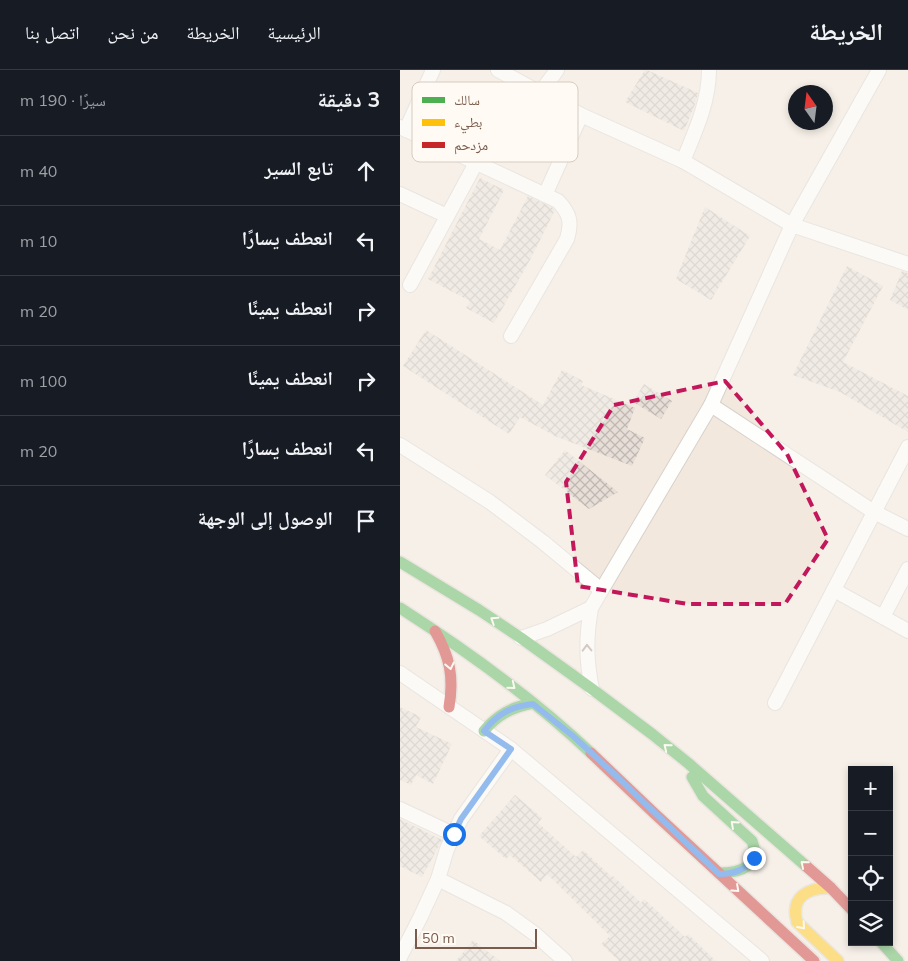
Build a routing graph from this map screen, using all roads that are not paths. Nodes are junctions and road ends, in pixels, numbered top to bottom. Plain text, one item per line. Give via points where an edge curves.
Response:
1 (433, 70) edge
2 (498, 70) edge
3 (558, 70) edge
4 (709, 70) edge
5 (879, 70) edge
6 (427, 82) edge
7 (520, 82) edge
8 (549, 82) edge
9 (412, 111) edge
10 (578, 113) edge
11 (581, 115) junction
12 (578, 122) edge
13 (403, 128) edge
14 (683, 161) junction
15 (560, 162) edge
16 (476, 163) joint
17 (400, 194) edge
18 (545, 195) junction
19 (447, 216) junction
20 (792, 225) junction
21 (908, 264) edge
22 (410, 285) dead end
23 (511, 336) dead end
24 (711, 405) junction
25 (400, 444) edge
26 (908, 447) edge
27 (874, 512) junction
28 (908, 529) edge
29 (400, 562) edge
30 (908, 569) edge
31 (601, 590) junction
32 (834, 590) junction
33 (400, 608) edge
34 (591, 608) junction
35 (883, 617) junction
36 (433, 629) junction
37 (908, 631) edge
38 (521, 638) junction
39 (400, 673) edge
40 (592, 689) junction
41 (775, 703) dead end
42 (533, 704) junction
43 (449, 707) junction
44 (484, 731) junction
45 (511, 749) junction
46 (688, 763) junction
47 (400, 808) edge
48 (454, 834) junction
49 (719, 874) junction
50 (438, 879) junction
51 (831, 888) junction
52 (848, 906) edge
53 (885, 946) edge
54 (400, 957) edge
55 (565, 961) edge
56 (762, 961) edge
57 (814, 961) edge
58 (838, 961) edge
59 (898, 961) edge

1 - 6 street
2 - 7 street
3 - 8 street
4 - 14 street via 704,107
5 - 20 street
9 - 13 street
10 - 11 street
11 - 12 street
11 - 14 street
14 - 20 street
15 - 18 street
16 - 18 street
16 - 19 street
17 - 19 street
18 - 23 street via 558,201 565,209 570,218 570,229
19 - 22 street
20 - 21 street
20 - 24 street
24 - 27 street
24 - 31 street
25 - 31 street via 490,502
26 - 27 street
27 - 28 street
27 - 32 street
38 -> 29 main road
30 - 35 street
31 - 34 street
32 - 35 street
32 - 41 street
33 - 36 main road
34 - 38 street
40 -> 34 street via 587,656
35 - 37 street
36 -> 42 main road
36 -> 43 main road via 447,653 450,666 452,693
38 - 40 main road
39 - 43 street
46 -> 40 main road
42 - 44 main road via 505,711
42 - 49 main road via 573,736
43 - 44 street
44 - 45 street
45 - 48 street via 461,819
45 - 56 street
49 -> 46 main road via 745,867 754,858 756,849 752,841 704,796 693,780
51 -> 46 main road
47 - 48 street
48 - 50 street
49 -> 57 main road
50 - 54 street
50 - 55 street via 506,913
51 - 52 main road
51 -> 58 main road via 810,890 798,900 794,911 798,922
53 - 59 main road

